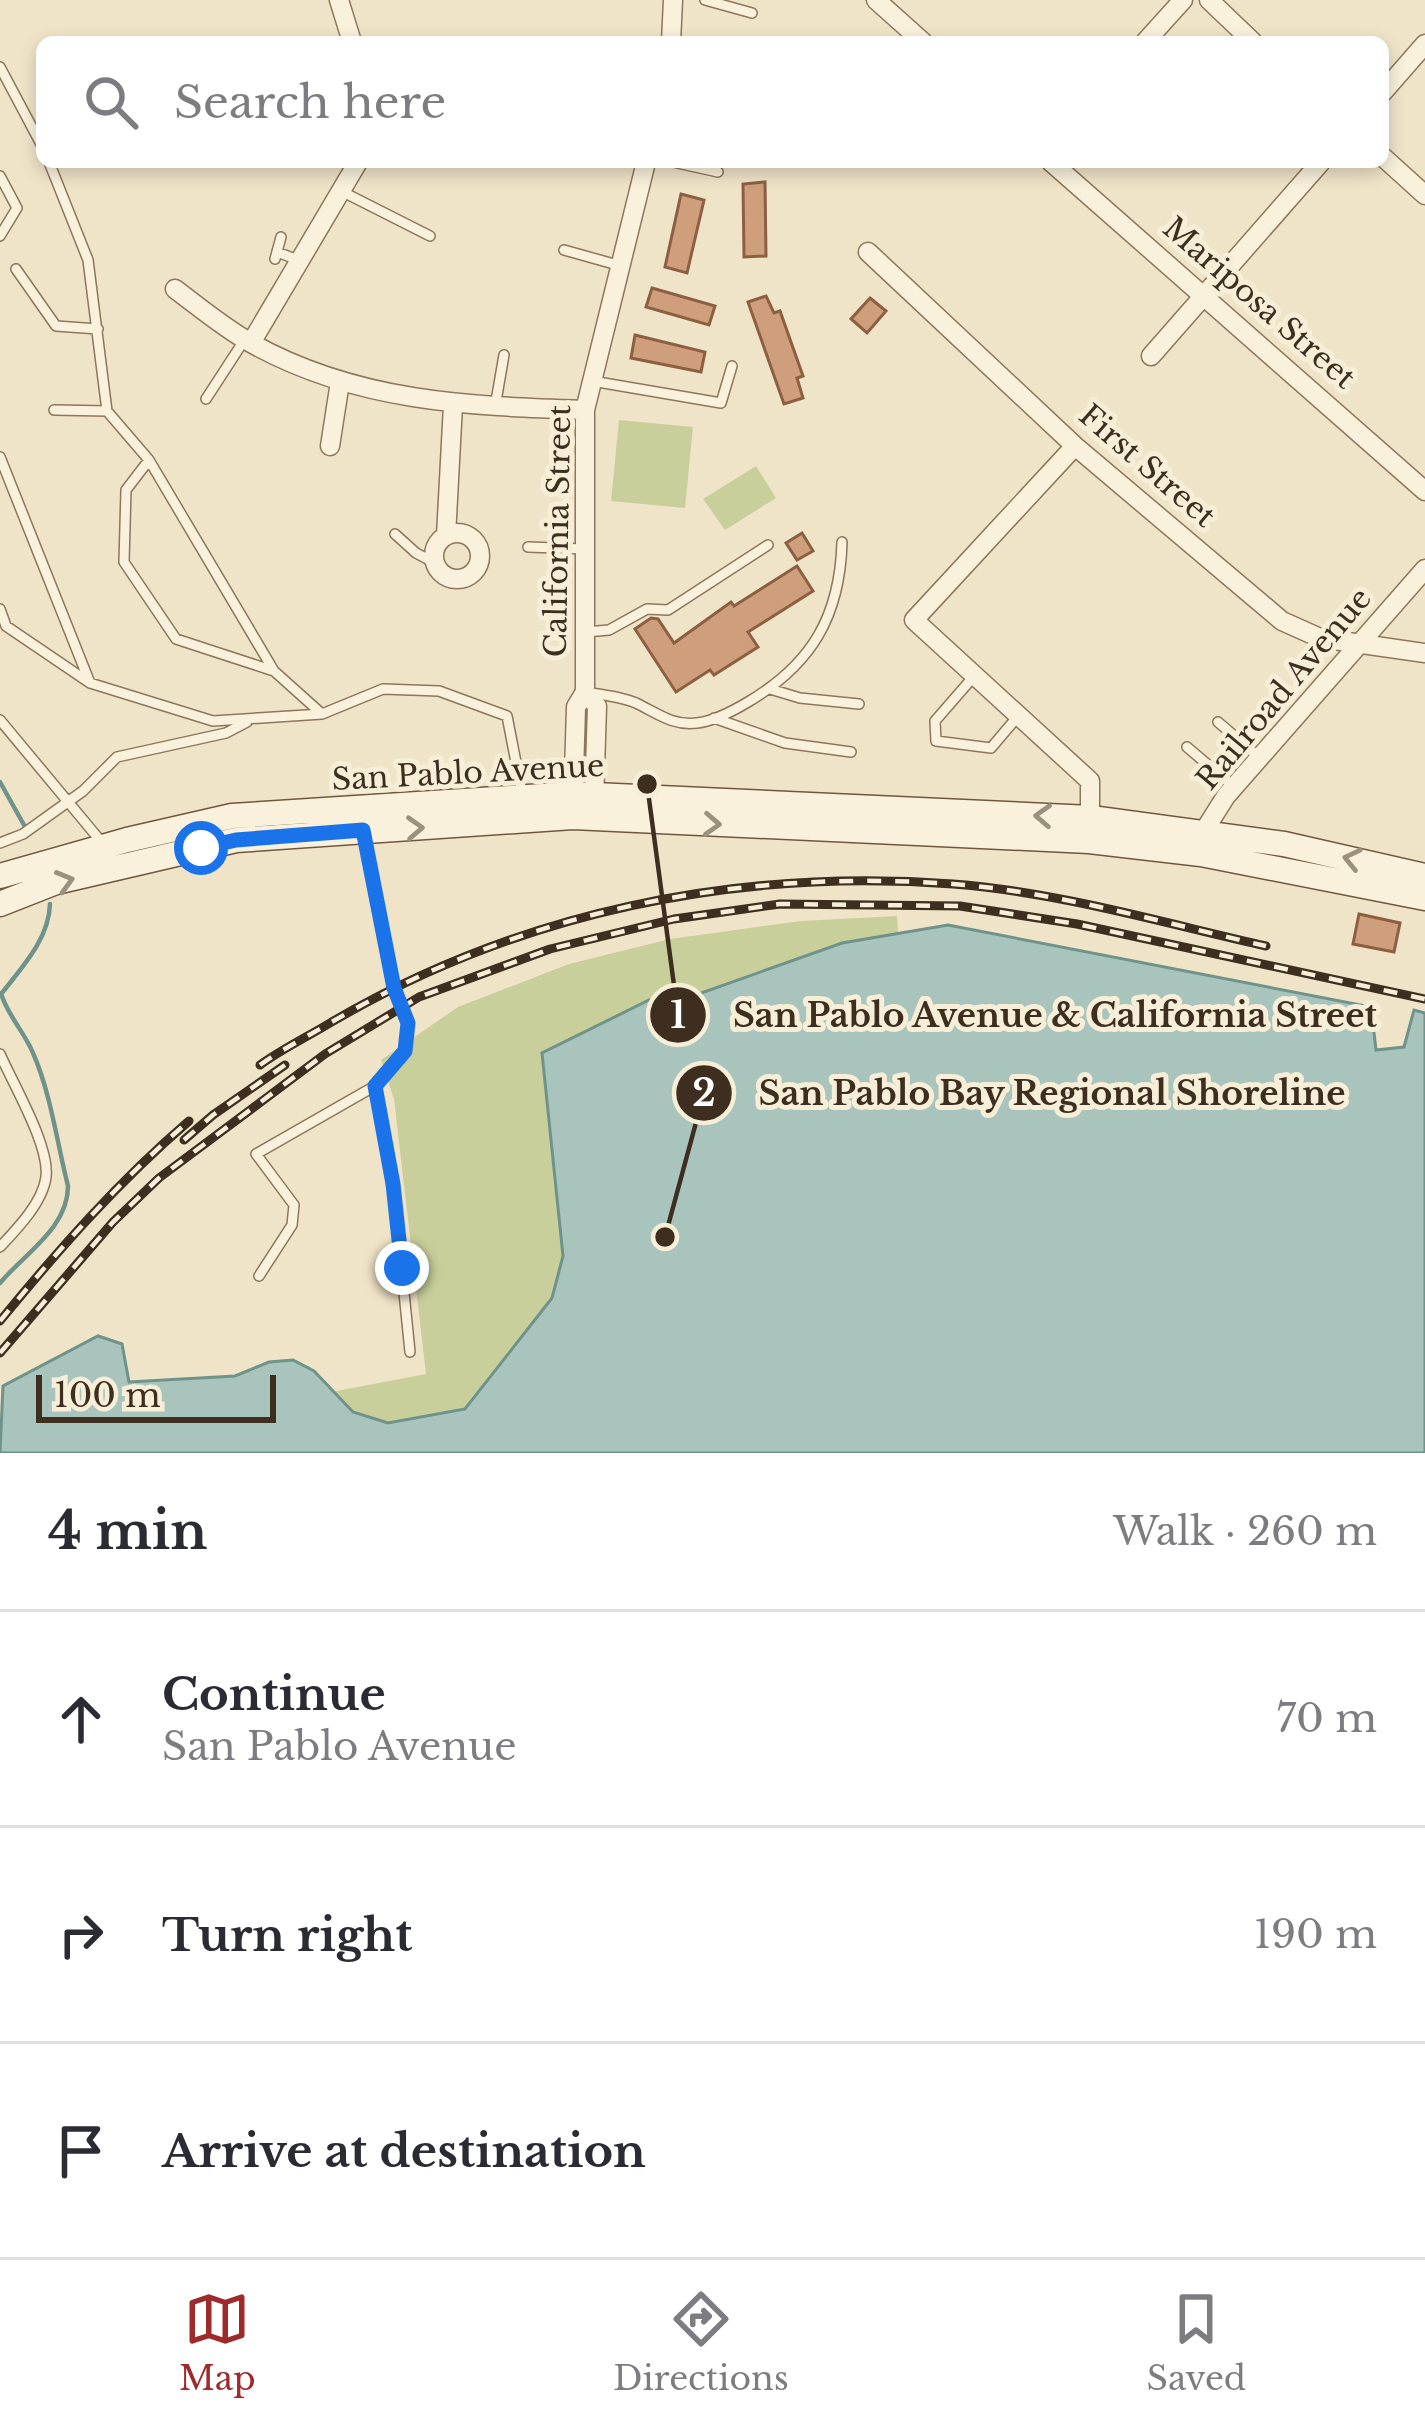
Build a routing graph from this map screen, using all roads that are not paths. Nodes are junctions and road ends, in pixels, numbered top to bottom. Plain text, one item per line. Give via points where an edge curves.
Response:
1 (339, 0) edge
2 (674, 0) edge
3 (705, 0) edge
4 (1183, 0) edge
5 (1209, 0) edge
6 (887, 3) edge
7 (752, 13) dead end
8 (350, 36) edge
9 (671, 36) edge
10 (917, 36) edge
11 (1150, 36) edge
12 (1247, 36) edge
13 (1424, 46) edge
14 (0, 67) edge
15 (1389, 85) edge
16 (36, 135) edge
17 (1389, 162) edge
18 (52, 168) edge
19 (355, 168) edge
20 (645, 168) edge
21 (700, 168) edge
22 (1059, 168) edge
23 (1316, 168) edge
24 (718, 172) dead end
25 (0, 176) edge
26 (343, 192) junction
27 (1425, 195) edge
28 (0, 236) edge
29 (430, 236) dead end
30 (281, 237) dead end
31 (564, 250) dead end
32 (868, 252) dead end
33 (301, 260) junction
34 (621, 266) junction
35 (16, 268) dead end
36 (175, 289) dead end
37 (1205, 295) junction
38 (98, 328) junction
39 (248, 341) junction
40 (504, 355) dead end
41 (1151, 356) dead end
42 (732, 366) dead end
43 (592, 381) junction
44 (340, 382) junction
45 (206, 399) dead end
46 (453, 405) junction
47 (495, 407) junction
48 (54, 410) dead end
49 (585, 410) junction
50 (106, 411) junction
51 (331, 446) dead end
52 (1075, 446) junction
53 (0, 457) edge
54 (149, 460) junction
55 (1425, 491) edge
56 (395, 534) dead end
57 (446, 536) junction
58 (842, 542) dead end
59 (768, 545) dead end
60 (529, 548) dead end
61 (585, 549) junction
62 (435, 563) junction
63 (1425, 569) edge
64 (0, 609) edge
65 (586, 632) junction
66 (1359, 646) junction
67 (1425, 653) edge
68 (274, 671) junction
69 (975, 676) junction
70 (90, 683) junction
71 (770, 689) junction
72 (585, 692) junction
73 (859, 704) dead end
74 (322, 714) junction
75 (1018, 715) junction
76 (255, 718) junction
77 (714, 718) junction
78 (0, 720) edge
79 (1218, 722) dead end
80 (1187, 747) dead end
81 (851, 752) dead end
82 (1260, 758) junction
83 (1234, 787) junction
84 (523, 798) junction
85 (67, 800) junction
86 (584, 806) junction
87 (360, 819) junction
88 (1090, 829) junction
89 (1203, 842) junction
90 (0, 843) edge
91 (106, 848) junction
92 (0, 876) edge
93 (1421, 886) edge
94 (0, 904) edge
95 (0, 1054) edge
96 (375, 1086) junction
97 (0, 1247) edge
98 (259, 1276) dead end
99 (410, 1352) dead end

1 - 8 street
2 - 9 street
3 - 7 lane
4 - 11 street
5 - 12 street
6 - 10 street
13 - 15 street
14 - 16 lane
17 - 27 street
18 - 38 lane via 88,260
19 - 26 street
20 - 34 street, California Street
21 - 24 lane
22 - 37 street, Mariposa Street
23 - 37 street
25 - 28 lane via 17,208
26 - 29 lane
26 - 33 street
30 - 33 lane via 276,255
31 - 34 lane
32 - 52 street, First Street
33 - 39 street
34 - 43 street, California Street
35 - 38 lane via 56,326
36 - 39 street
37 - 41 street
37 - 55 street, Mariposa Street
38 - 50 lane
39 - 44 street
39 - 45 lane
40 - 47 lane
42 - 43 lane via 721,403
43 - 49 street, California Street
44 - 46 street
44 - 51 street
46 - 47 street
46 - 57 street
47 - 49 street
48 - 50 lane
49 - 61 street, California Street
50 - 54 lane
52 - 66 street, First Street via 1282,621
52 - 69 street via 914,620
53 - 70 lane
54 - 68 lane
54 - 68 lane via 125,490 124,562 176,638
56 - 62 lane
57 - 62 street via 435,547
57 - 62 street via 474,540 477,567 452,579
58 - 71 lane via 836,594 818,637
59 - 65 lane via 668,610 647,609 609,630
60 - 61 lane
61 - 65 street, California Street
63 - 66 street, Railroad Avenue
64 - 70 lane via 6,626
65 - 72 street, California Street
66 - 67 street, First Street
66 - 82 street, Railroad Avenue
68 - 74 lane
69 - 75 street
69 - 75 lane via 935,721 936,740 991,748
70 - 76 lane via 213,721
71 - 73 lane
71 - 77 lane
72 - 77 lane via 636,703 672,722
72 - 86 street, California Street via 597,706
74 - 76 lane
74 - 84 lane via 383,689 439,691 506,716
75 - 88 street via 1090,782
76 - 85 lane via 226,733 126,752
77 - 81 lane via 785,743
78 - 85 lane
79 - 82 lane
80 - 83 lane
82 - 83 street, Railroad Avenue
83 - 89 street, Railroad Avenue
84 - 86 main road, San Pablo Avenue
84 - 87 main road, San Pablo Avenue
85 - 90 lane
85 - 91 lane
87 -> 86 main road, San Pablo Avenue
86 - 88 main road, San Pablo Avenue
87 - 91 main road, San Pablo Avenue via 232,817
94 -> 87 main road, San Pablo Avenue via 56,882
87 - 96 lane via 408,1023 405,1051
88 - 89 main road, San Pablo Avenue
89 - 93 main road, San Pablo Avenue
91 - 92 main road, San Pablo Avenue
95 - 97 lane via 47,1174
96 - 98 lane via 256,1154 294,1204 292,1225
96 - 99 lane

